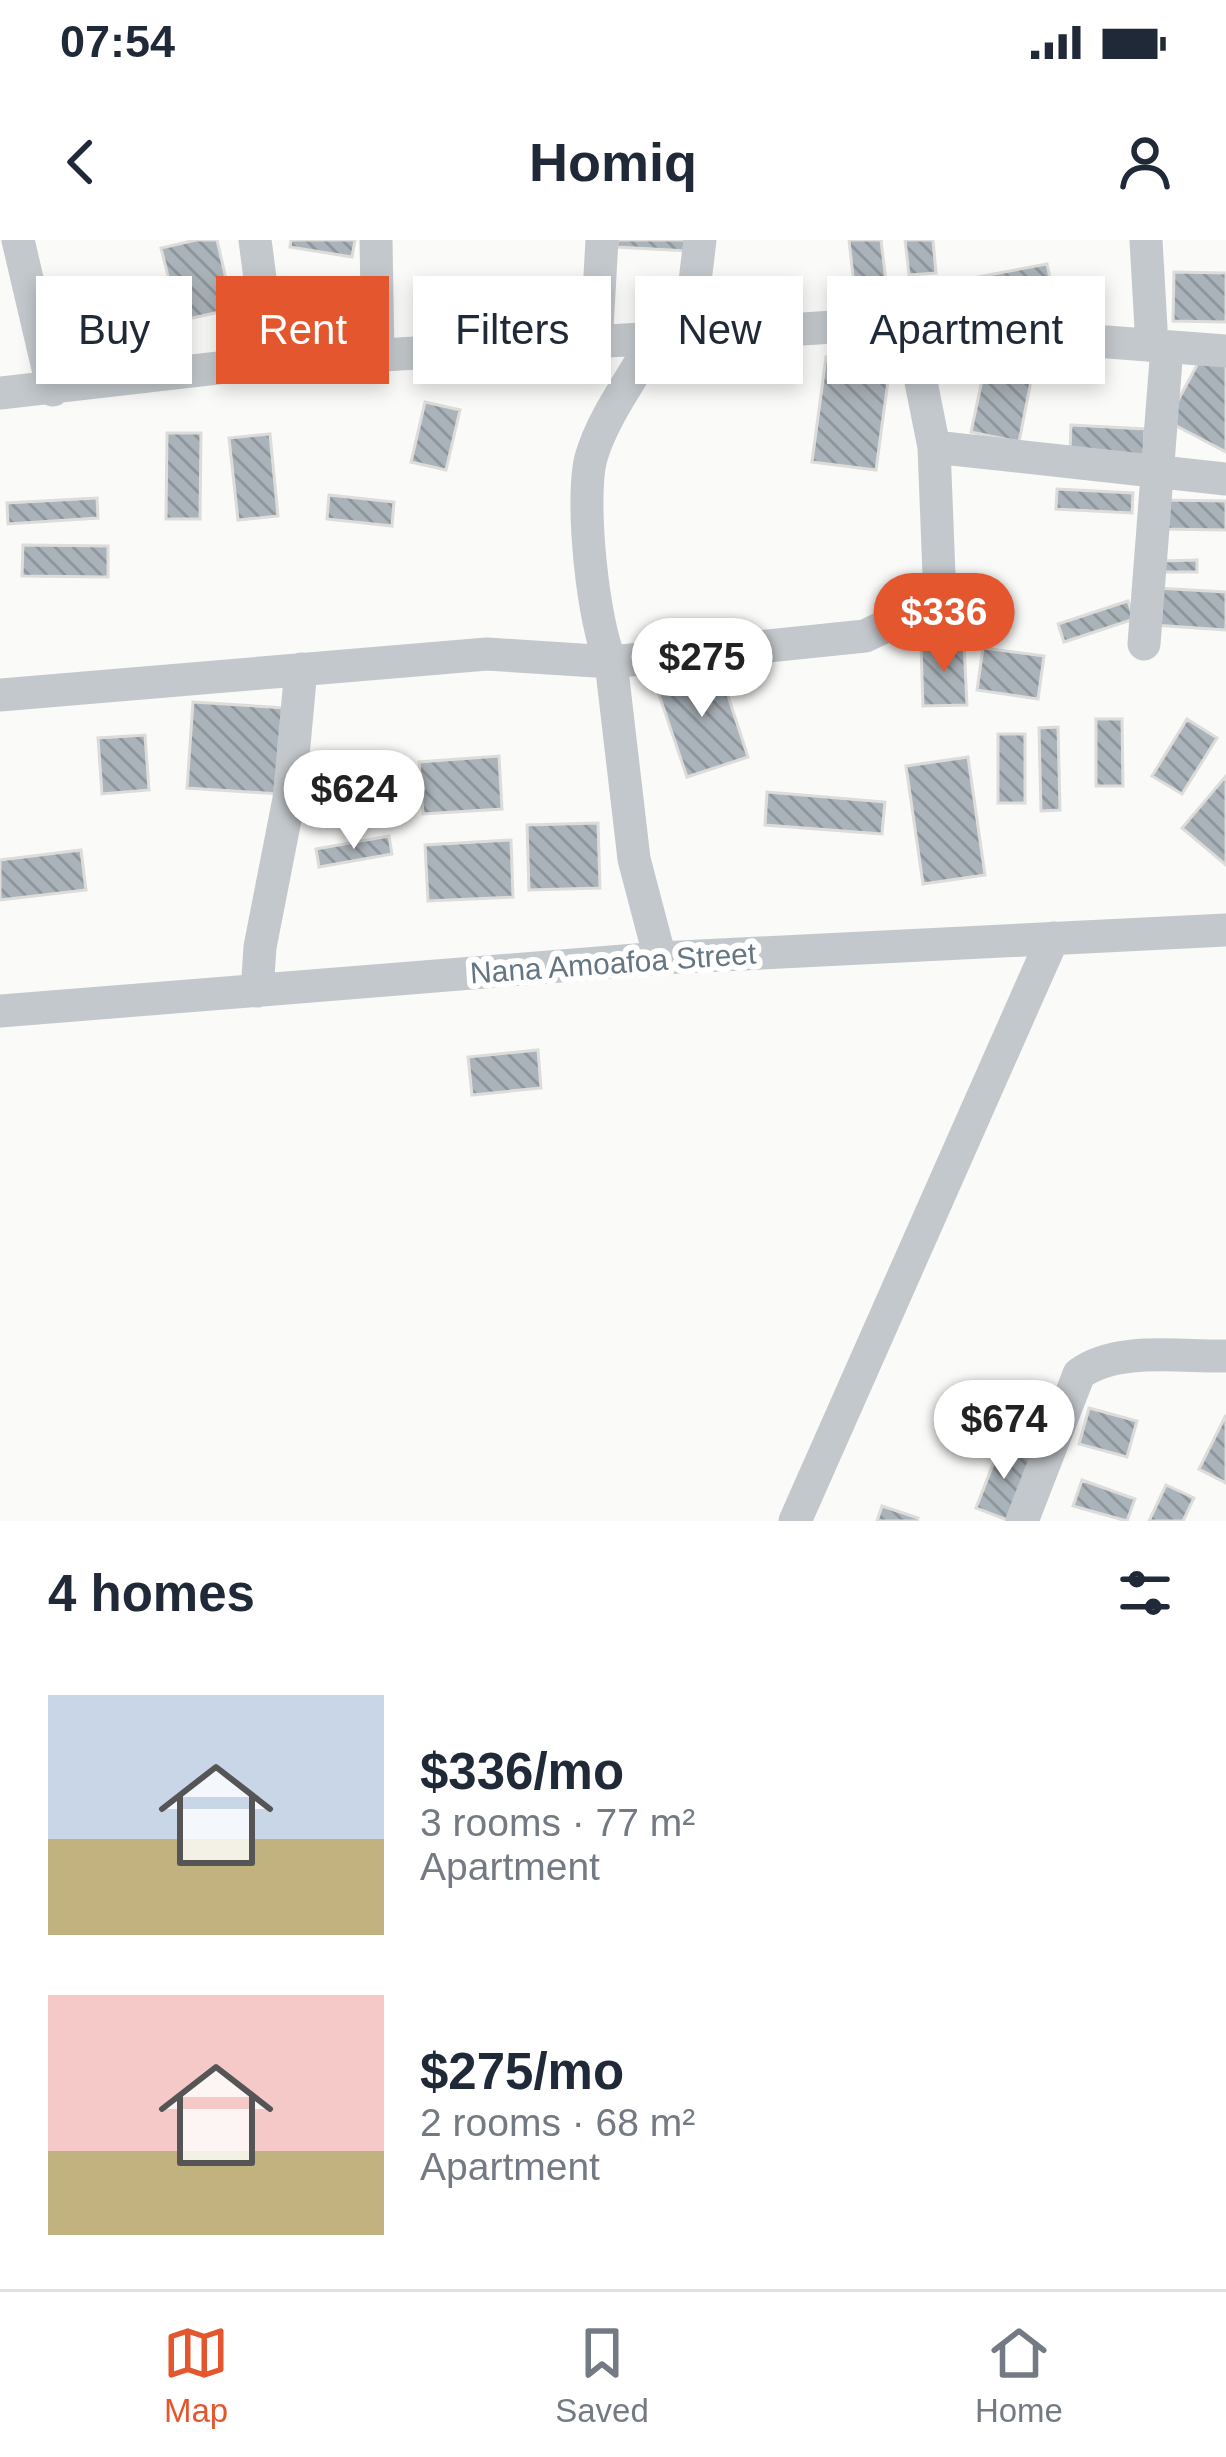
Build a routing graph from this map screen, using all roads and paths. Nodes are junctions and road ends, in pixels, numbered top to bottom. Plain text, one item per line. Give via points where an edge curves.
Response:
1 (18, 240) edge
2 (255, 240) edge
3 (376, 240) edge
4 (602, 240) edge
5 (700, 240) edge
6 (1146, 240) edge
7 (260, 276) edge
8 (377, 276) edge
9 (600, 276) edge
10 (696, 276) edge
11 (1105, 343) edge
12 (1159, 347) junction
13 (1226, 351) edge
14 (216, 369) edge
15 (635, 374) edge
16 (921, 384) edge
17 (53, 390) junction
18 (0, 392) edge
19 (934, 447) junction
20 (1154, 471) junction
21 (1226, 479) edge
22 (1144, 644) dead end
23 (611, 662) junction
24 (301, 669) junction
25 (0, 695) edge
26 (1226, 930) edge
27 (1053, 938) junction
28 (660, 958) junction
29 (257, 991) junction
30 (0, 1011) edge
31 (1226, 1356) edge
32 (795, 1521) edge
33 (1022, 1521) edge

1 - 17 street
2 - 7 street
3 - 8 street
4 - 9 street
5 - 10 street
6 - 12 street
11 - 12 street
12 - 13 street
12 - 20 street
14 - 17 street
15 - 23 street via 592,454 587,481 600,625
16 - 19 street
17 - 18 street
19 - 20 street
19 - 23 street via 940,600 865,636
20 - 21 street
20 - 22 street
23 - 24 street via 487,654
23 - 28 street via 634,859
24 - 25 street
24 - 29 street via 290,799
26 - 27 street, Nana Amoafoa Street
27 - 28 street, Nana Amoafoa Street
27 - 32 street
28 - 29 street, Nana Amoafoa Street
29 - 30 street, Nana Amoafoa Street
31 - 33 street via 1119,1358 1079,1374

